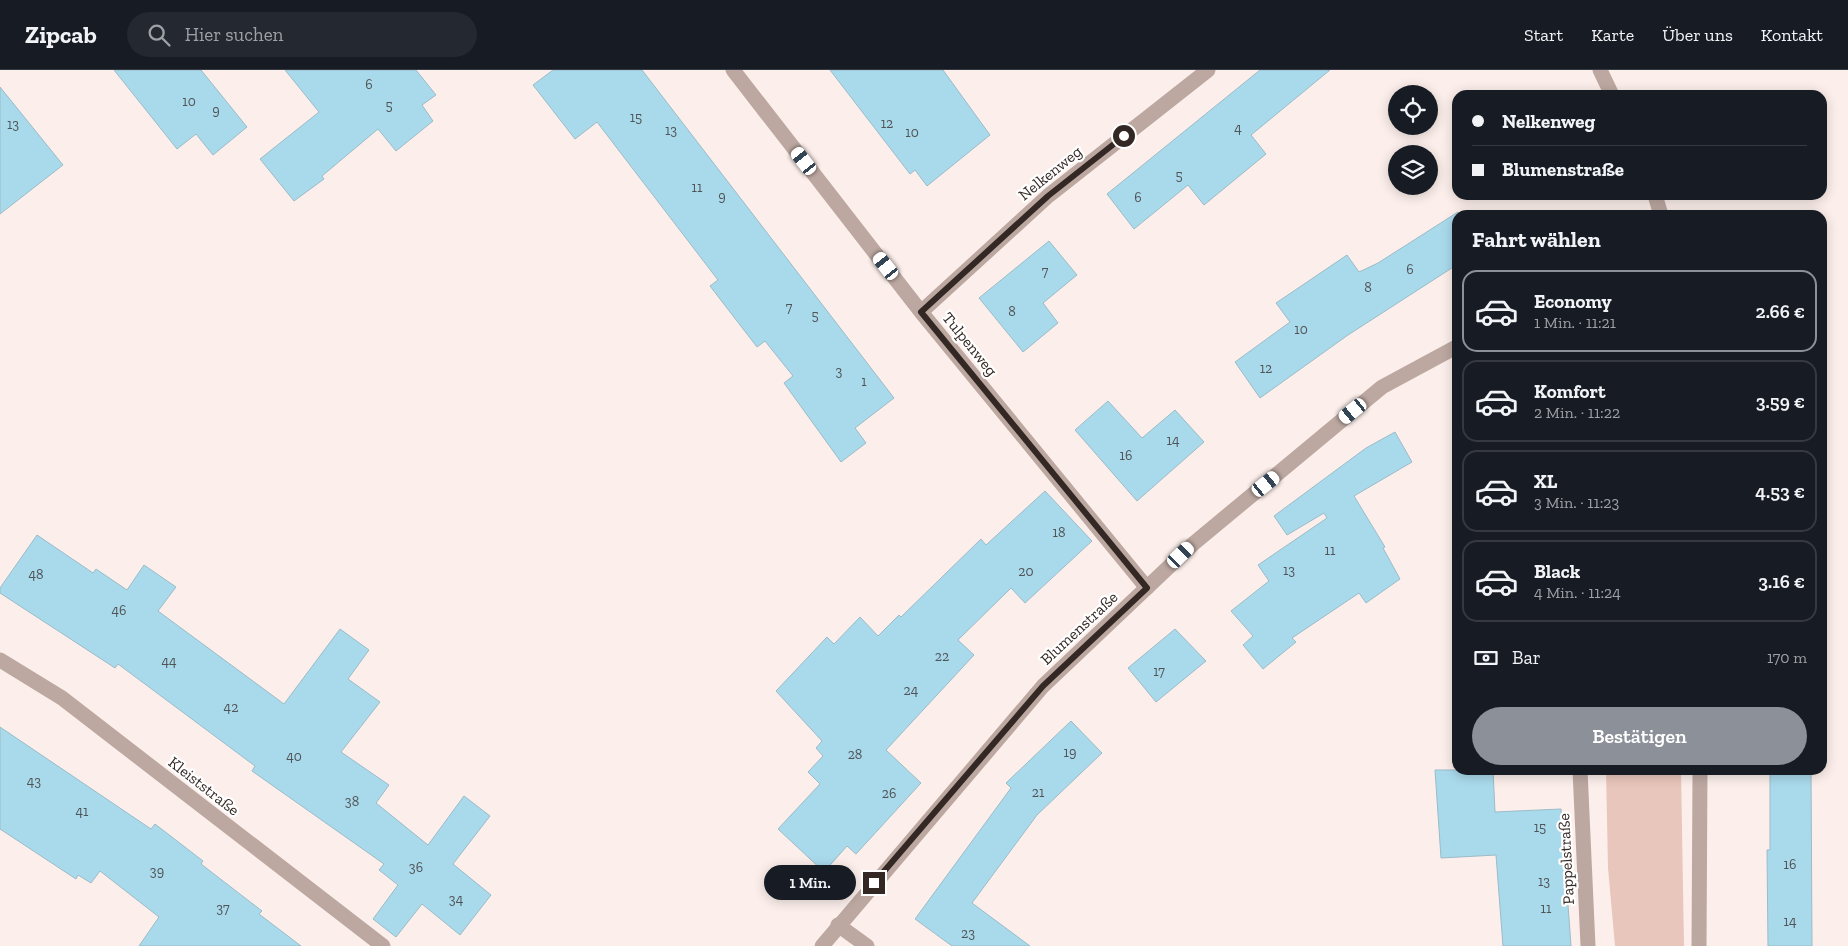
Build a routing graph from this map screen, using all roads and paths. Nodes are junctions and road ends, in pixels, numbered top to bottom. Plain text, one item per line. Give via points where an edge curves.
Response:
1 (734, 70) edge
2 (1208, 70) edge
3 (1600, 70) edge
4 (1610, 90) edge
5 (921, 312) junction
6 (1452, 349) edge
7 (1147, 588) junction
8 (0, 660) edge
9 (1580, 775) edge
10 (1700, 775) edge
11 (838, 925) junction
12 (383, 946) edge
13 (822, 946) edge
14 (867, 946) edge
15 (1588, 946) edge
16 (1699, 946) edge

1 - 5 street, Tulpenweg
2 - 5 street, Nelkenweg via 1048,196
3 - 4 street
5 - 7 street, Tulpenweg
6 - 7 street, Blumenstraße via 1382,387 1193,544
7 - 11 street, Blumenstraße via 1043,686
8 - 12 street, Kleiststraße via 62,698
9 - 15 street, Pappelstraße
10 - 16 street
11 - 13 street, Blumenstraße
11 - 14 street

